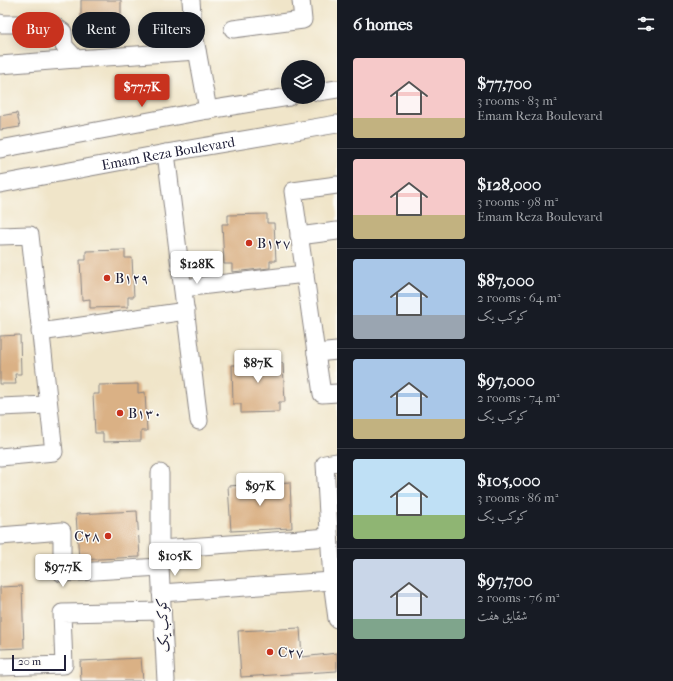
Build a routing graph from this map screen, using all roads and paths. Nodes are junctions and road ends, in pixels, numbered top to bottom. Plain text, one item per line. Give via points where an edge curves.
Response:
1 (191, 0) edge
2 (301, 0) edge
3 (0, 23) edge
4 (233, 30) dead end
5 (197, 51) junction
6 (76, 59) junction
7 (0, 66) edge
8 (337, 89) edge
9 (325, 91) edge
10 (281, 98) edge
11 (208, 110) junction
12 (337, 124) edge
13 (0, 149) edge
14 (166, 153) junction
15 (0, 184) edge
16 (337, 185) edge
17 (337, 231) edge
18 (0, 236) edge
19 (299, 236) junction
20 (305, 274) junction
21 (183, 288) junction
22 (186, 311) junction
23 (40, 332) junction
24 (337, 351) edge
25 (316, 353) junction
26 (337, 393) edge
27 (48, 405) junction
28 (0, 407) edge
29 (199, 421) dead end
30 (0, 457) edge
31 (337, 462) edge
32 (160, 473) dead end
33 (0, 536) edge
34 (329, 537) junction
35 (160, 549) junction
36 (160, 568) junction
37 (332, 581) junction
38 (161, 593) junction
39 (162, 610) junction
40 (337, 619) edge
41 (0, 667) edge
42 (166, 681) edge

1 - 5 street
2 - 4 street via 303,20
3 - 6 street via 52,24 63,32 64,46
5 - 6 street
5 - 11 street
6 - 7 street
8 - 9 street
10 - 11 street
11 - 13 street
12 - 14 street, Emam Reza Boulevard
14 - 15 street, Emam Reza Boulevard
14 - 21 street
16 - 19 street via 293,191
17 - 19 street
18 - 23 street via 30,235
19 - 20 street
20 - 21 street
20 - 25 street
21 - 22 street
22 - 23 street
22 - 29 street
23 - 27 street
24 - 25 street
25 - 26 street via 322,394
27 - 28 street
27 - 30 street via 54,452
31 - 34 street via 325,464
32 - 35 street, کوکب یک
33 - 36 street via 62,531 62,573
34 - 35 street
34 - 37 street
35 - 36 street, کوکب یک
36 - 38 street, کوکب یک
37 - 38 street
37 - 40 street
38 - 39 street, کوکب یک
39 - 41 street via 62,613 64,665
39 - 42 street, کوکب یک

